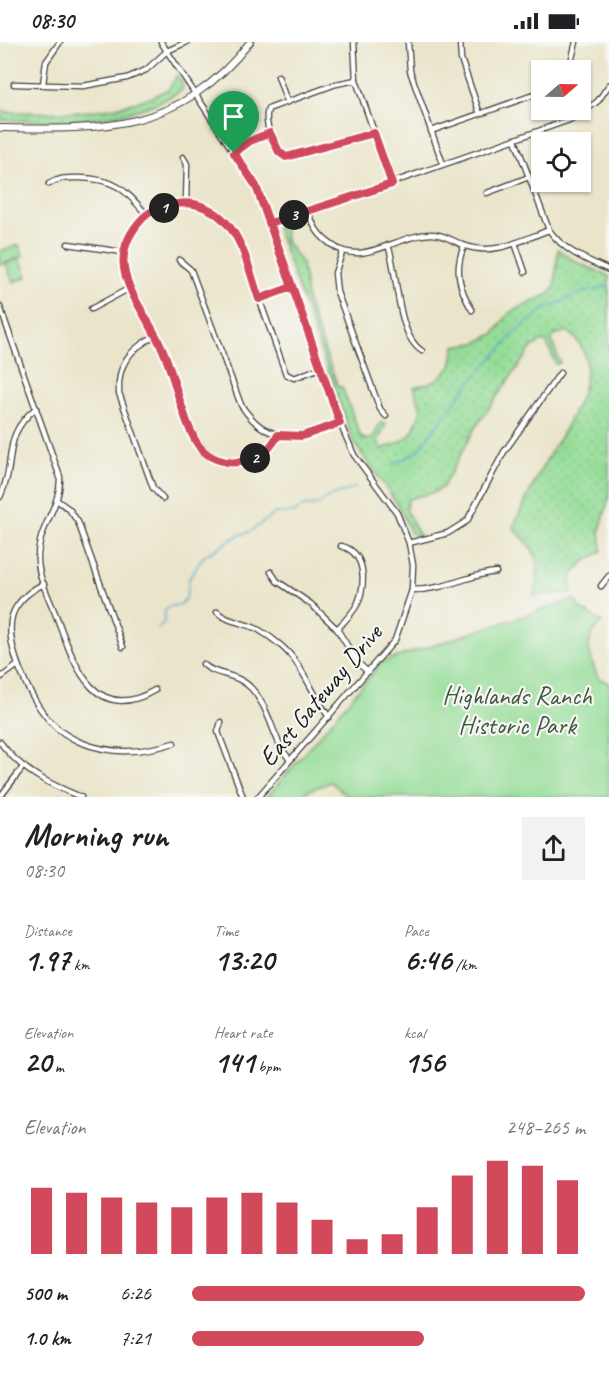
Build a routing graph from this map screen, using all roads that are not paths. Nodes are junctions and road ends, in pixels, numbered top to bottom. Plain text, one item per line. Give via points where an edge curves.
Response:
1 (60, 42) edge
2 (161, 42) edge
3 (187, 42) edge
4 (250, 42) edge
5 (354, 42) edge
6 (408, 42) edge
7 (460, 42) edge
8 (576, 42) edge
9 (167, 51) junction
10 (572, 60) edge
11 (278, 76) dead end
12 (356, 81) junction
13 (14, 84) dead end
14 (43, 84) junction
15 (609, 86) edge
16 (195, 94) junction
17 (531, 96) edge
18 (287, 102) junction
19 (480, 114) junction
20 (0, 128) edge
21 (431, 131) junction
22 (270, 133) junction
23 (374, 133) junction
24 (515, 140) junction
25 (234, 153) junction
26 (183, 157) dead end
27 (443, 164) junction
28 (529, 177) junction
29 (49, 184) dead end
30 (392, 184) junction
31 (487, 193) dead end
32 (186, 202) junction
33 (309, 212) junction
34 (146, 214) junction
35 (270, 223) junction
36 (549, 230) junction
37 (515, 243) junction
38 (68, 244) dead end
39 (388, 245) junction
40 (464, 246) junction
41 (123, 252) junction
42 (342, 252) junction
43 (179, 260) dead end
44 (609, 270) edge
45 (525, 272) dead end
46 (292, 287) junction
47 (130, 288) junction
48 (259, 299) junction
49 (0, 307) edge
50 (91, 309) dead end
51 (472, 310) dead end
52 (155, 336) junction
53 (422, 351) dead end
54 (320, 368) junction
55 (560, 373) dead end
56 (36, 408) junction
57 (386, 416) dead end
58 (14, 422) dead end
59 (340, 423) junction
60 (278, 435) junction
61 (2, 461) dead end
62 (0, 497) edge
63 (163, 499) dead end
64 (58, 501) junction
65 (409, 543) junction
66 (341, 546) dead end
67 (271, 572) dead end
68 (496, 572) dead end
69 (609, 576) edge
70 (44, 584) junction
71 (601, 586) dead end
72 (412, 590) junction
73 (217, 612) dead end
74 (337, 629) junction
75 (123, 647) dead end
76 (18, 664) junction
77 (203, 664) dead end
78 (368, 672) junction
79 (0, 678) edge
80 (155, 690) dead end
81 (329, 717) junction
82 (221, 722) dead end
83 (0, 742) edge
84 (174, 743) dead end
85 (290, 760) junction
86 (23, 767) junction
87 (5, 791) junction
88 (0, 797) edge
89 (12, 797) edge
90 (81, 797) edge
91 (243, 797) edge
92 (258, 797) edge

1 - 14 street via 46,62
2 - 9 street, East Gateway Drive
3 - 9 street
4 - 16 main road via 234,62
5 - 12 street
6 - 21 street via 411,71
7 - 19 street via 461,60
8 - 10 street
9 - 14 street via 146,70 127,78 83,86
9 - 16 street, East Gateway Drive
11 - 18 street
12 - 18 street
12 - 23 street
13 - 14 street
15 - 24 street via 598,101 575,118
16 - 20 main road via 156,114 105,128
16 - 25 street, East Gateway Drive
17 - 19 street
18 - 22 street via 268,109 265,117
19 - 21 street
21 - 27 street
22 - 23 street via 279,152 286,157
22 - 25 street
23 - 30 street
24 - 27 street
24 - 28 street
25 - 35 street, East Gateway Drive via 256,186
26 - 32 street via 187,164
27 - 30 street
28 - 31 street
28 - 36 street
29 - 34 street via 61,177 107,180 126,191
30 - 33 street
32 - 34 street
32 - 48 street via 206,207 232,228
33 - 35 street
33 - 42 street via 312,225 322,238
34 - 41 street via 131,231
35 - 46 street, East Gateway Drive
36 - 37 street
36 - 44 street via 558,243 576,256
37 - 40 street via 490,250
37 - 45 street
38 - 41 street
39 - 40 street via 416,235 433,234 448,236
39 - 42 street via 362,254
39 - 53 street via 398,302 413,343
40 - 51 street via 458,260 458,277
41 - 47 street via 123,269
42 - 57 street via 335,273 337,292 380,409
43 - 60 street via 191,270 241,405 250,419
46 - 48 street
46 - 54 street, East Gateway Drive
47 - 50 street
47 - 52 street
48 - 54 street via 286,374 294,378
49 - 56 street
52 - 60 street via 194,438 211,457 223,462 251,460 265,453
52 - 63 street via 137,345 127,356 118,381 153,488
54 - 59 street, East Gateway Drive
55 - 65 street via 504,452 467,521 448,533
56 - 58 street
56 - 64 street via 58,468
59 - 60 street via 302,436
59 - 65 street, East Gateway Drive via 354,455 397,513
61 - 62 street
64 - 70 street via 39,540 38,562
64 - 75 street via 78,522
65 - 72 street, East Gateway Drive
66 - 74 street via 350,548 358,557 363,582 357,603
67 - 74 street
68 - 72 street via 435,590
69 - 71 street
70 - 76 street via 34,588 13,613 11,637
70 - 80 street via 75,665 90,686 122,702 142,698
72 - 78 street, East Gateway Drive via 395,640
73 - 81 street via 225,619 258,630 281,646 301,667 316,700
74 - 78 street
76 - 79 street
76 - 84 street via 36,703 53,725 78,741 123,753
77 - 85 street via 208,669 232,674 253,689 279,747
78 - 81 street, East Gateway Drive
81 - 85 street, East Gateway Drive
82 - 91 street via 218,732
83 - 86 street
85 - 92 street, East Gateway Drive
86 - 87 street
86 - 90 street via 46,783
87 - 88 street
87 - 89 street

